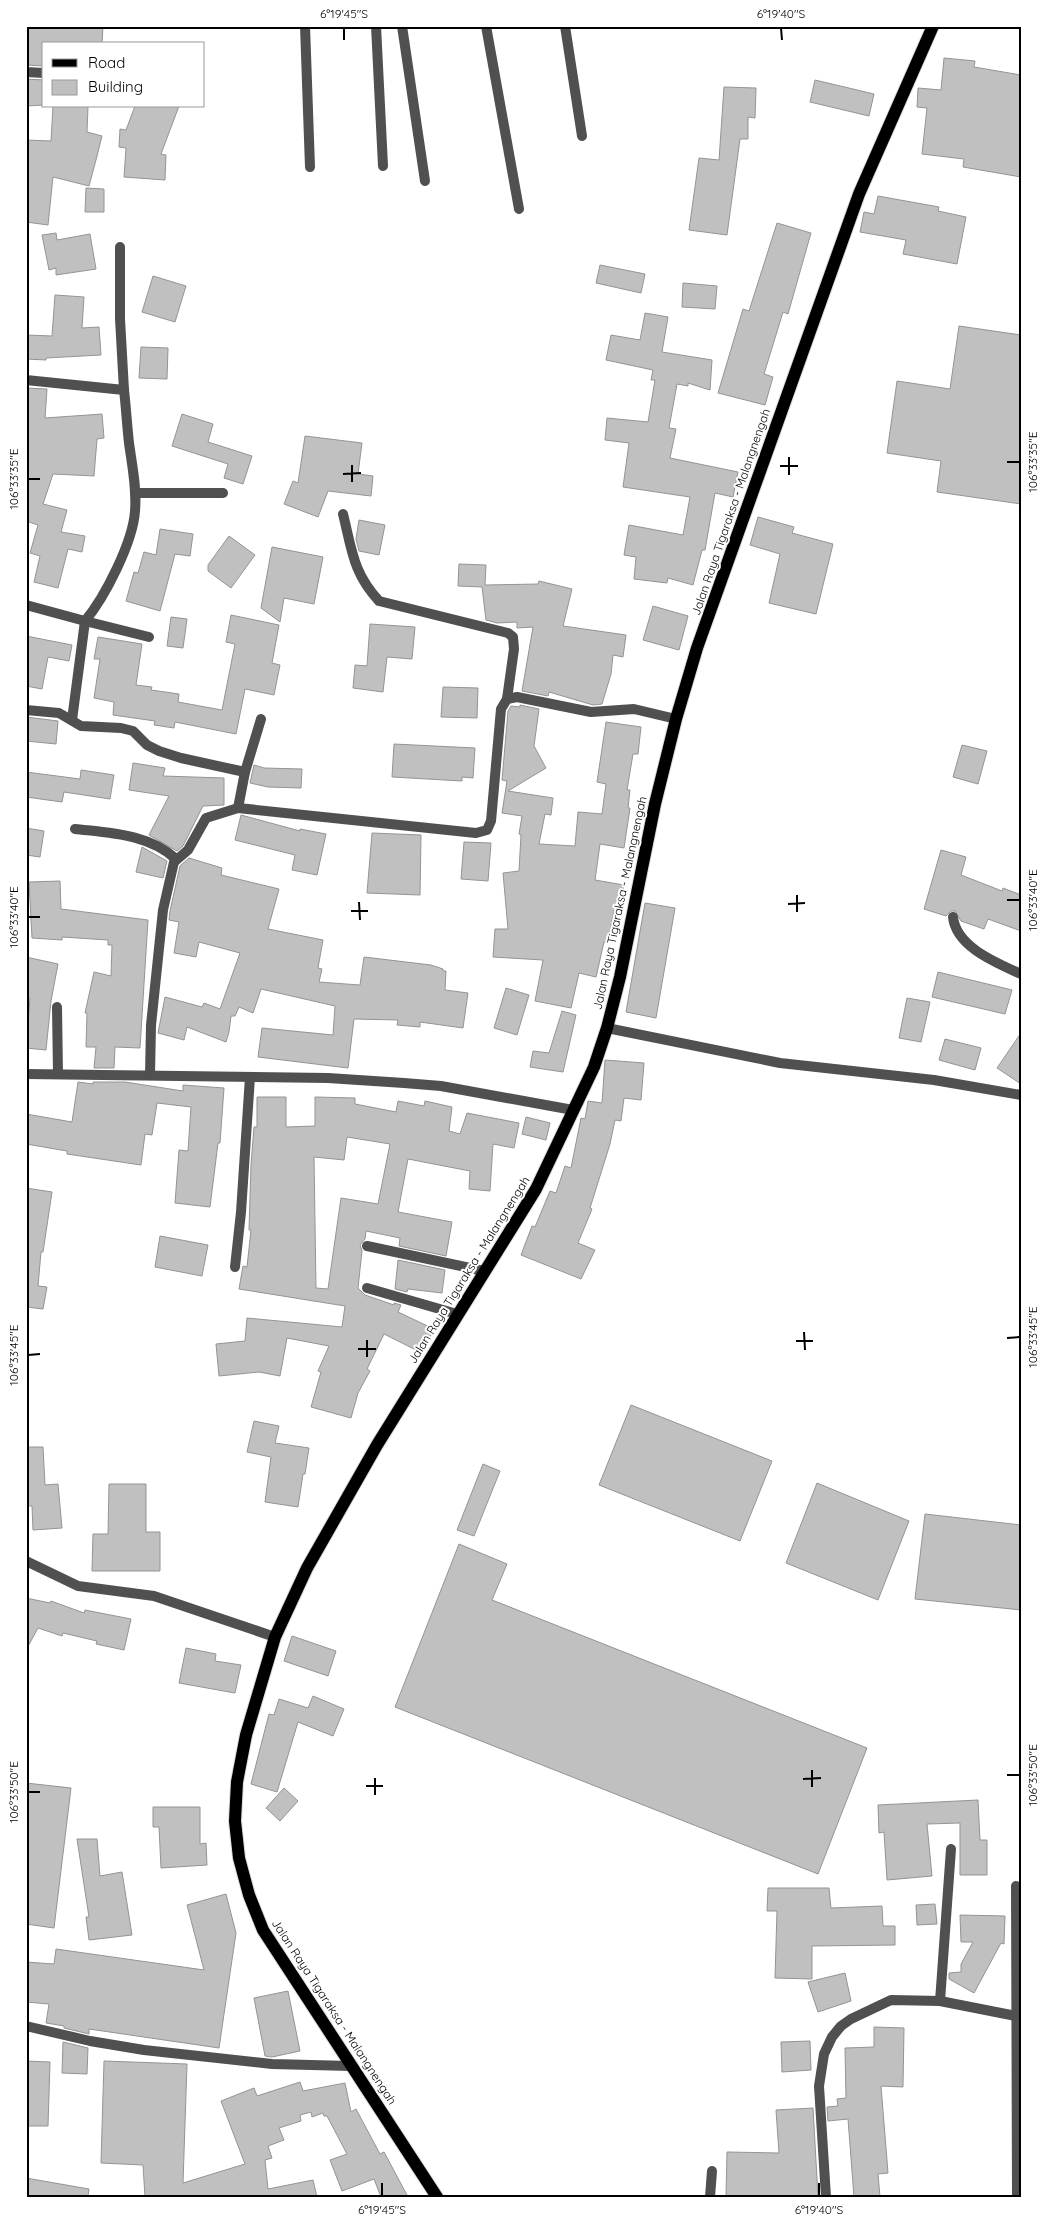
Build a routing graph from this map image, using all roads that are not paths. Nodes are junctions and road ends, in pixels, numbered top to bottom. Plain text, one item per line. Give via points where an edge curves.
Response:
1 (306, 26) edge
2 (376, 26) edge
3 (402, 26) edge
4 (486, 26) edge
5 (565, 26) edge
6 (933, 26) edge
7 (26, 72) edge
8 (42, 73) edge
9 (582, 136) dead end
10 (382, 166) dead end
11 (310, 167) dead end
12 (425, 181) dead end
13 (519, 209) dead end
14 (120, 247) dead end
15 (26, 380) edge
16 (124, 390) junction
17 (135, 493) junction
18 (223, 494) dead end
19 (343, 514) dead end
20 (26, 605) edge
21 (85, 621) junction
22 (148, 637) dead end
23 (507, 699) junction
24 (26, 710) edge
25 (261, 719) dead end
26 (676, 719) junction
27 (72, 720) junction
28 (245, 772) junction
29 (238, 808) junction
30 (75, 829) dead end
31 (176, 859) junction
32 (953, 917) dead end
33 (1021, 974) edge
34 (57, 1006) dead end
35 (607, 1028) junction
36 (26, 1074) edge
37 (58, 1074) junction
38 (150, 1075) junction
39 (250, 1077) junction
40 (1021, 1095) edge
41 (573, 1110) junction
42 (367, 1246) dead end
43 (235, 1267) dead end
44 (484, 1271) junction
45 (367, 1288) dead end
46 (457, 1314) junction
47 (26, 1561) edge
48 (275, 1637) junction
49 (950, 1849) dead end
50 (1016, 1886) dead end
51 (940, 2001) junction
52 (1016, 2016) junction
53 (26, 2026) edge
54 (351, 2066) junction
55 (712, 2170) dead end
56 (437, 2197) edge
57 (710, 2197) edge
58 (826, 2197) edge
59 (1016, 2197) edge

1 - 11 street
2 - 10 street
3 - 12 street
4 - 13 street
5 - 9 street
6 - 26 main road, Jalan Raya Tigaraksa - Malangnengah via 856,203 724,571
7 - 8 street
14 - 16 street
15 - 16 street
16 - 17 street
17 - 18 street
17 - 21 street via 134,520 123,553 101,599
19 - 23 street via 359,575 379,601 511,635 514,649
20 - 21 street
21 - 22 street
21 - 27 street
23 - 26 street via 517,697 591,712 634,709
23 - 29 street via 501,708 491,821 487,830 476,833
24 - 27 street via 60,713
25 - 28 street
26 - 35 main road, Jalan Raya Tigaraksa - Malangnengah
27 - 28 street via 81,726 133,731 147,745 159,751
28 - 29 street
29 - 31 street via 206,818 188,850
30 - 31 street via 124,834 169,852
31 - 38 street via 163,910 151,1025
32 - 33 street via 956,931 971,947
34 - 37 street
35 - 40 street via 780,1063 934,1080
35 - 41 main road, Jalan Raya Tigaraksa - Malangnengah via 594,1068
36 - 37 street
37 - 38 street
38 - 39 street
39 - 41 street via 328,1078 441,1086
39 - 43 street
41 - 44 main road, Jalan Raya Tigaraksa - Malangnengah via 536,1190
42 - 44 street
44 - 46 main road, Jalan Raya Tigaraksa - Malangnengah
45 - 46 street
46 - 48 main road, Jalan Raya Tigaraksa - Malangnengah via 306,1568
47 - 48 street via 78,1586 154,1596
48 - 54 main road, Jalan Raya Tigaraksa - Malangnengah via 246,1735 237,1782 235,1822 240,1858 249,1895 263,1930
49 - 51 street
50 - 52 street
51 - 52 street
51 - 58 street via 891,2000 851,2019 832,2037 824,2054 819,2086
52 - 59 street
53 - 54 street via 144,2050 272,2064
54 - 56 main road, Jalan Raya Tigaraksa - Malangnengah
55 - 57 street

